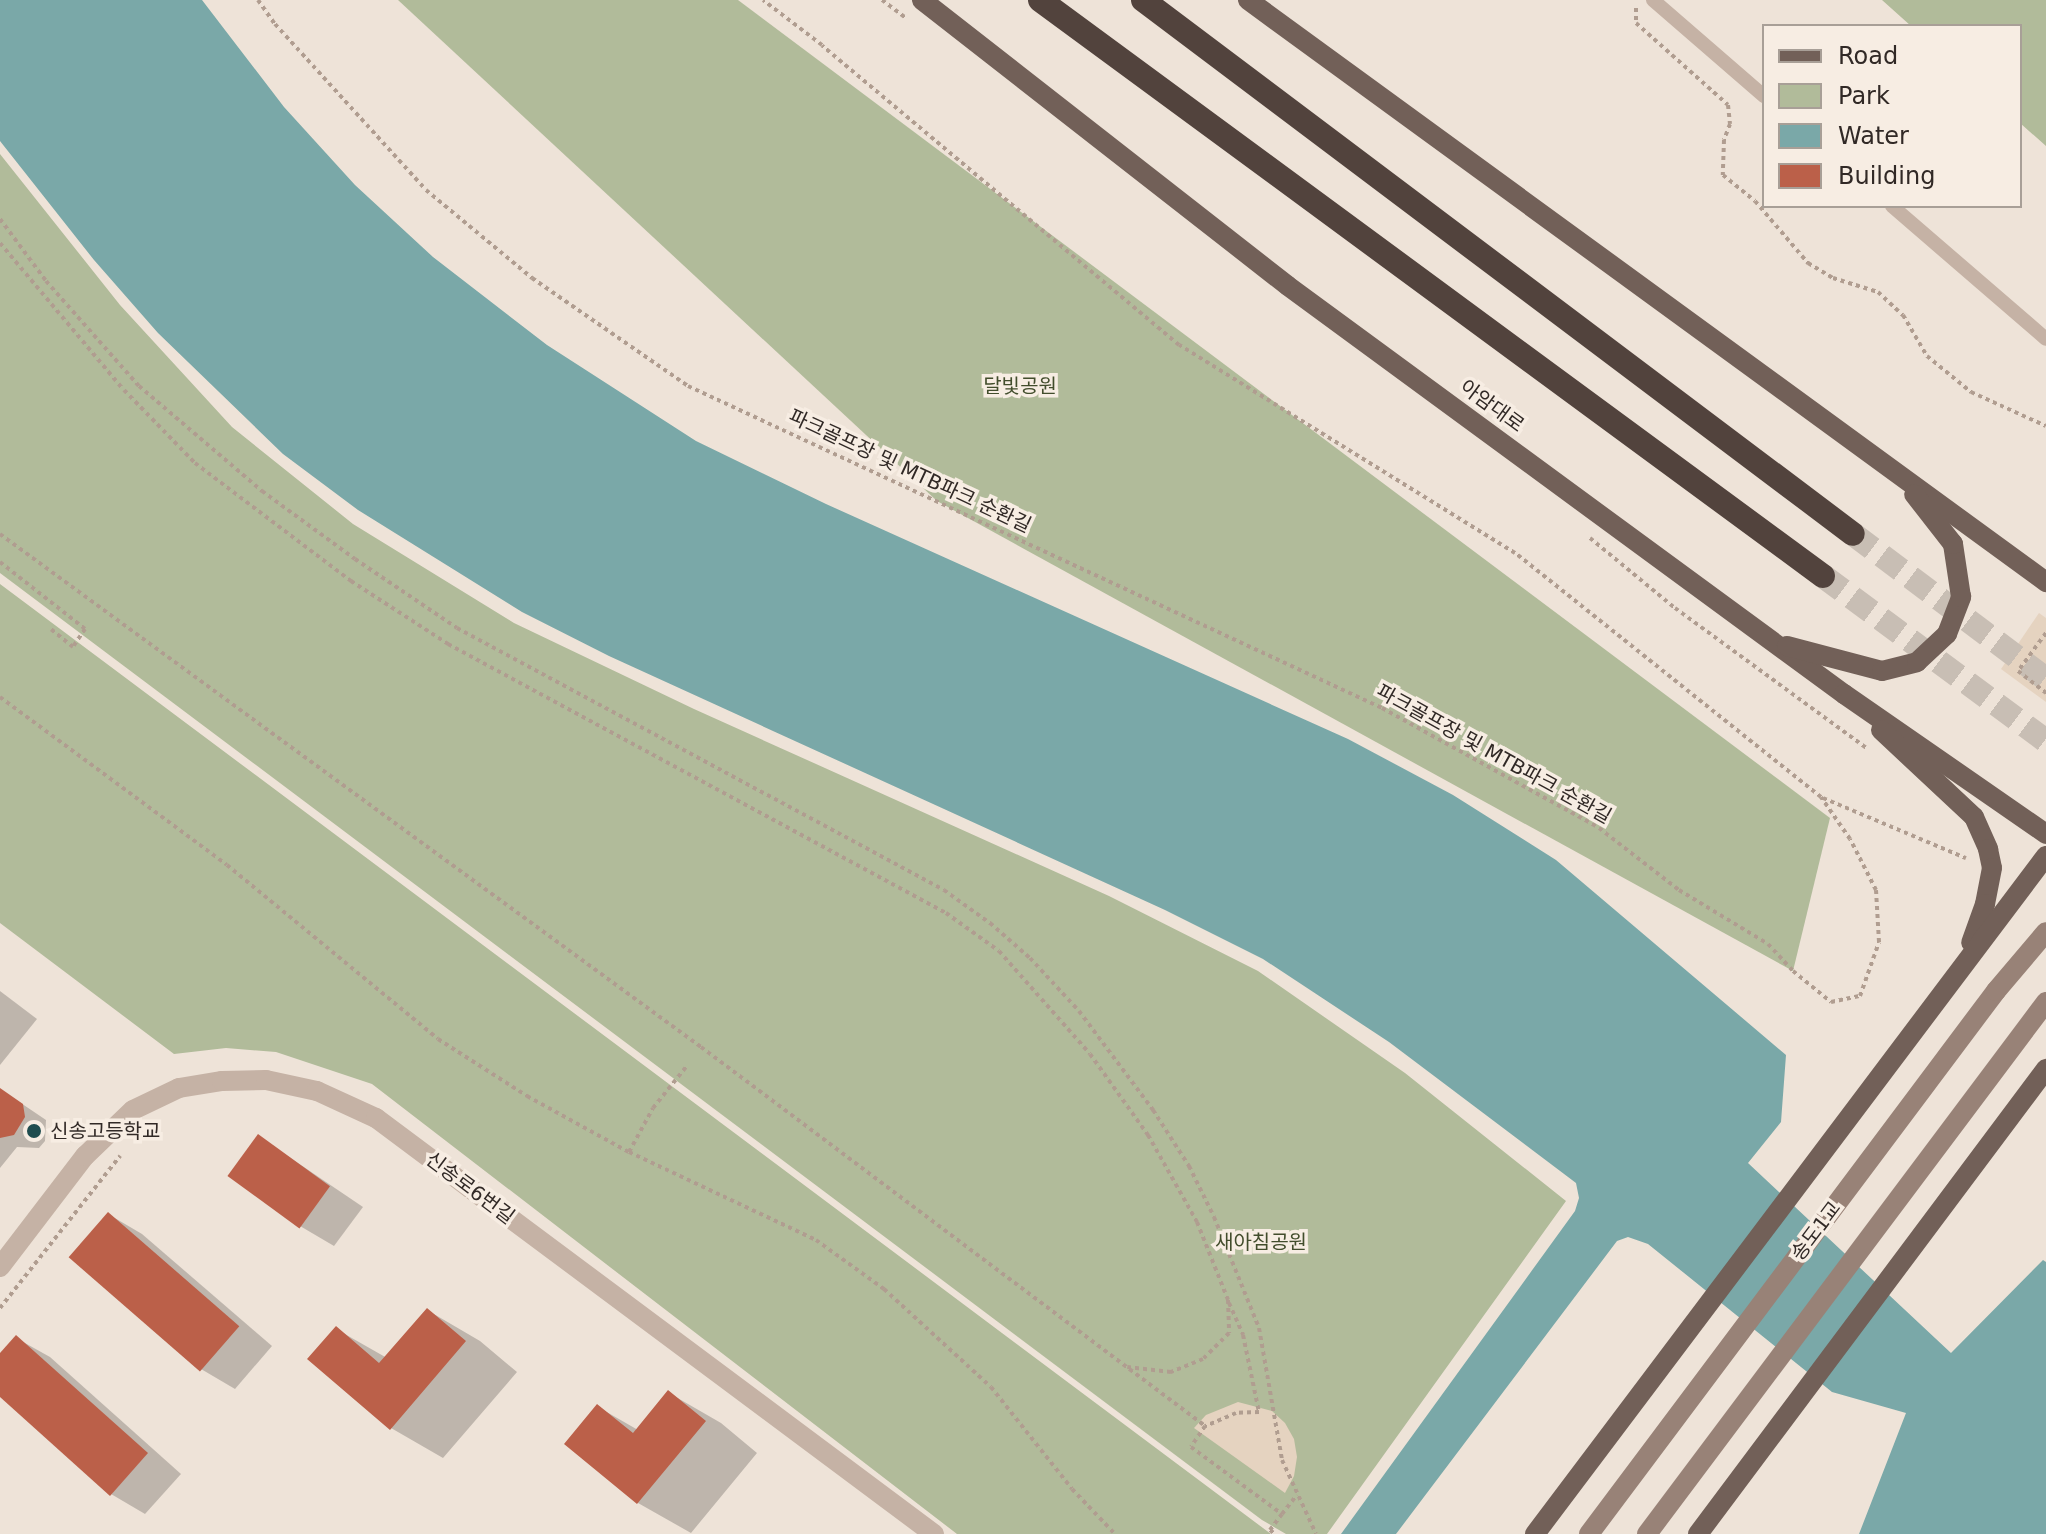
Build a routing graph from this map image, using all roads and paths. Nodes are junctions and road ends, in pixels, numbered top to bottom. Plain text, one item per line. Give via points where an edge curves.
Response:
1 (258, 0) edge
2 (763, 0) edge
3 (922, 0) edge
4 (1040, 0) edge
5 (1143, 0) edge
6 (1248, 0) edge
7 (1653, 0) edge
8 (1636, 5) dead end
9 (1762, 94) edge
10 (1894, 208) edge
11 (0, 219) edge
12 (0, 243) edge
13 (2046, 339) edge
14 (2046, 426) edge
15 (1901, 476) junction
16 (0, 534) edge
17 (1853, 534) tunnel mouth
18 (0, 562) edge
19 (1823, 576) tunnel mouth
20 (2046, 582) edge
21 (51, 629) dead end
22 (2046, 633) edge
23 (1775, 643) junction
24 (2046, 693) edge
25 (1844, 694) junction
26 (0, 697) edge
27 (1821, 797) junction
28 (2046, 834) edge
29 (2046, 856) edge
30 (1971, 859) dead end
31 (2046, 932) edge
32 (1945, 992) junction
33 (2046, 1002) edge
34 (686, 1067) dead end
35 (2046, 1069) edge
36 (123, 1152) dead end
37 (629, 1152) junction
38 (0, 1267) edge
39 (1228, 1300) junction
40 (0, 1308) edge
41 (1127, 1367) junction
42 (1205, 1426) junction
43 (1297, 1495) junction
44 (1282, 1514) junction
45 (934, 1534) edge
46 (1115, 1534) edge
47 (1275, 1534) edge
48 (1316, 1534) edge
49 (1535, 1534) edge
50 (1589, 1534) edge
51 (1647, 1534) edge
52 (1698, 1534) edge

1 - 27 path, 파크골프장 및 MTB파크 순환길 via 426,190 532,278 688,386 1382,708 1599,828 1679,890 1768,944 1831,1002 1860,996 1879,942 1876,890
2 - 27 path, 파크골프장 및 MTB파크 순환길 via 1179,345 1515,553
3 - 23 main road, 아암대로 via 1288,286
4 - 19 highway
5 - 17 highway
6 - 15 main road
7 - 9 lane
8 - 14 path via 1636,23 1728,105 1723,175 1755,201 1808,263 1833,278 1878,292 1903,315 1927,356 1971,392
10 - 13 lane
11 - 43 path via 46,281 139,386 262,491 355,559 457,628 944,890 1030,958 1079,1011 1189,1166 1259,1328 1282,1460
12 - 39 path via 124,390 195,463 351,581 448,644 946,913 999,951 1090,1054 1148,1135 1197,1222
15 - 20 main road
15 - 23 main road via 1953,544 1961,597 1947,634 1917,662 1882,671
16 - 41 path via 701,1047
18 - 21 path via 85,629 73,647
22 - 24 path via 2018,671
23 - 25 main road, 아암대로
25 - 28 main road, 아암대로
25 - 32 main road via 1974,817 1988,849 1992,868 1976,934
26 - 37 path via 227,865 438,1039
27 - 30 path
29 - 32 main road
31 - 50 main road, 송도1교 via 1986,1004
32 - 49 main road
33 - 51 main road
34 - 37 path via 653,1108
35 - 52 main road
36 - 40 path
37 - 46 path via 816,1240 884,1289 991,1387
38 - 45 street, 신송로6번길 via 85,1156 133,1110 179,1088 222,1081 266,1080 317,1091 376,1118
39 - 41 path via 1229,1333 1203,1359 1171,1372
39 - 42 path via 1243,1335 1259,1412 1236,1413
41 - 42 path
42 - 44 path via 1191,1447
43 - 44 path
43 - 48 path
44 - 47 path via 1270,1530

